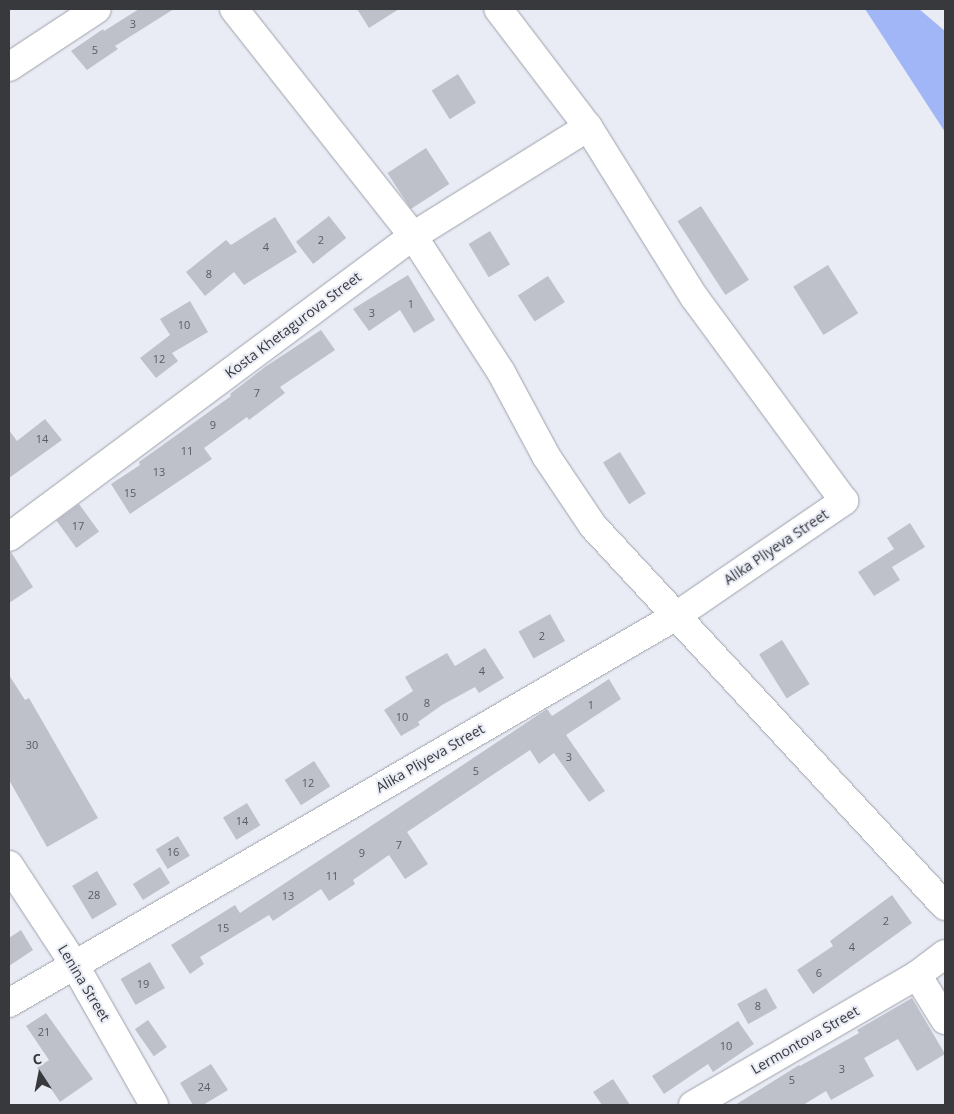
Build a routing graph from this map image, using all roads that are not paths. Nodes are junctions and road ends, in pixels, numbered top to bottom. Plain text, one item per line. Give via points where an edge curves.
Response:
1 (97, 9) edge
2 (234, 9) edge
3 (498, 9) edge
4 (9, 67) edge
5 (588, 127) junction
6 (413, 236) junction
7 (9, 537) edge
8 (676, 616) junction
9 (9, 864) edge
10 (945, 906) edge
11 (945, 954) edge
12 (74, 964) junction
13 (917, 975) junction
14 (9, 1003) edge
15 (945, 1020) edge
16 (154, 1105) edge
17 (693, 1105) edge

1 - 4 street
2 - 6 street
3 - 5 street
5 - 6 street, Kosta Khetagurova Street
5 - 8 street, Alika Pliyeva Street via 694,297 844,501
6 - 7 street, Kosta Khetagurova Street
6 - 8 street via 501,372 546,456 593,526
8 - 10 street
8 - 12 street, Alika Pliyeva Street
9 - 12 street, Lenina Street
11 - 13 street, Lermontova Street
12 - 14 street, Alika Pliyeva Street
12 - 16 street, Lenina Street
13 - 15 street
13 - 17 street, Lermontova Street

